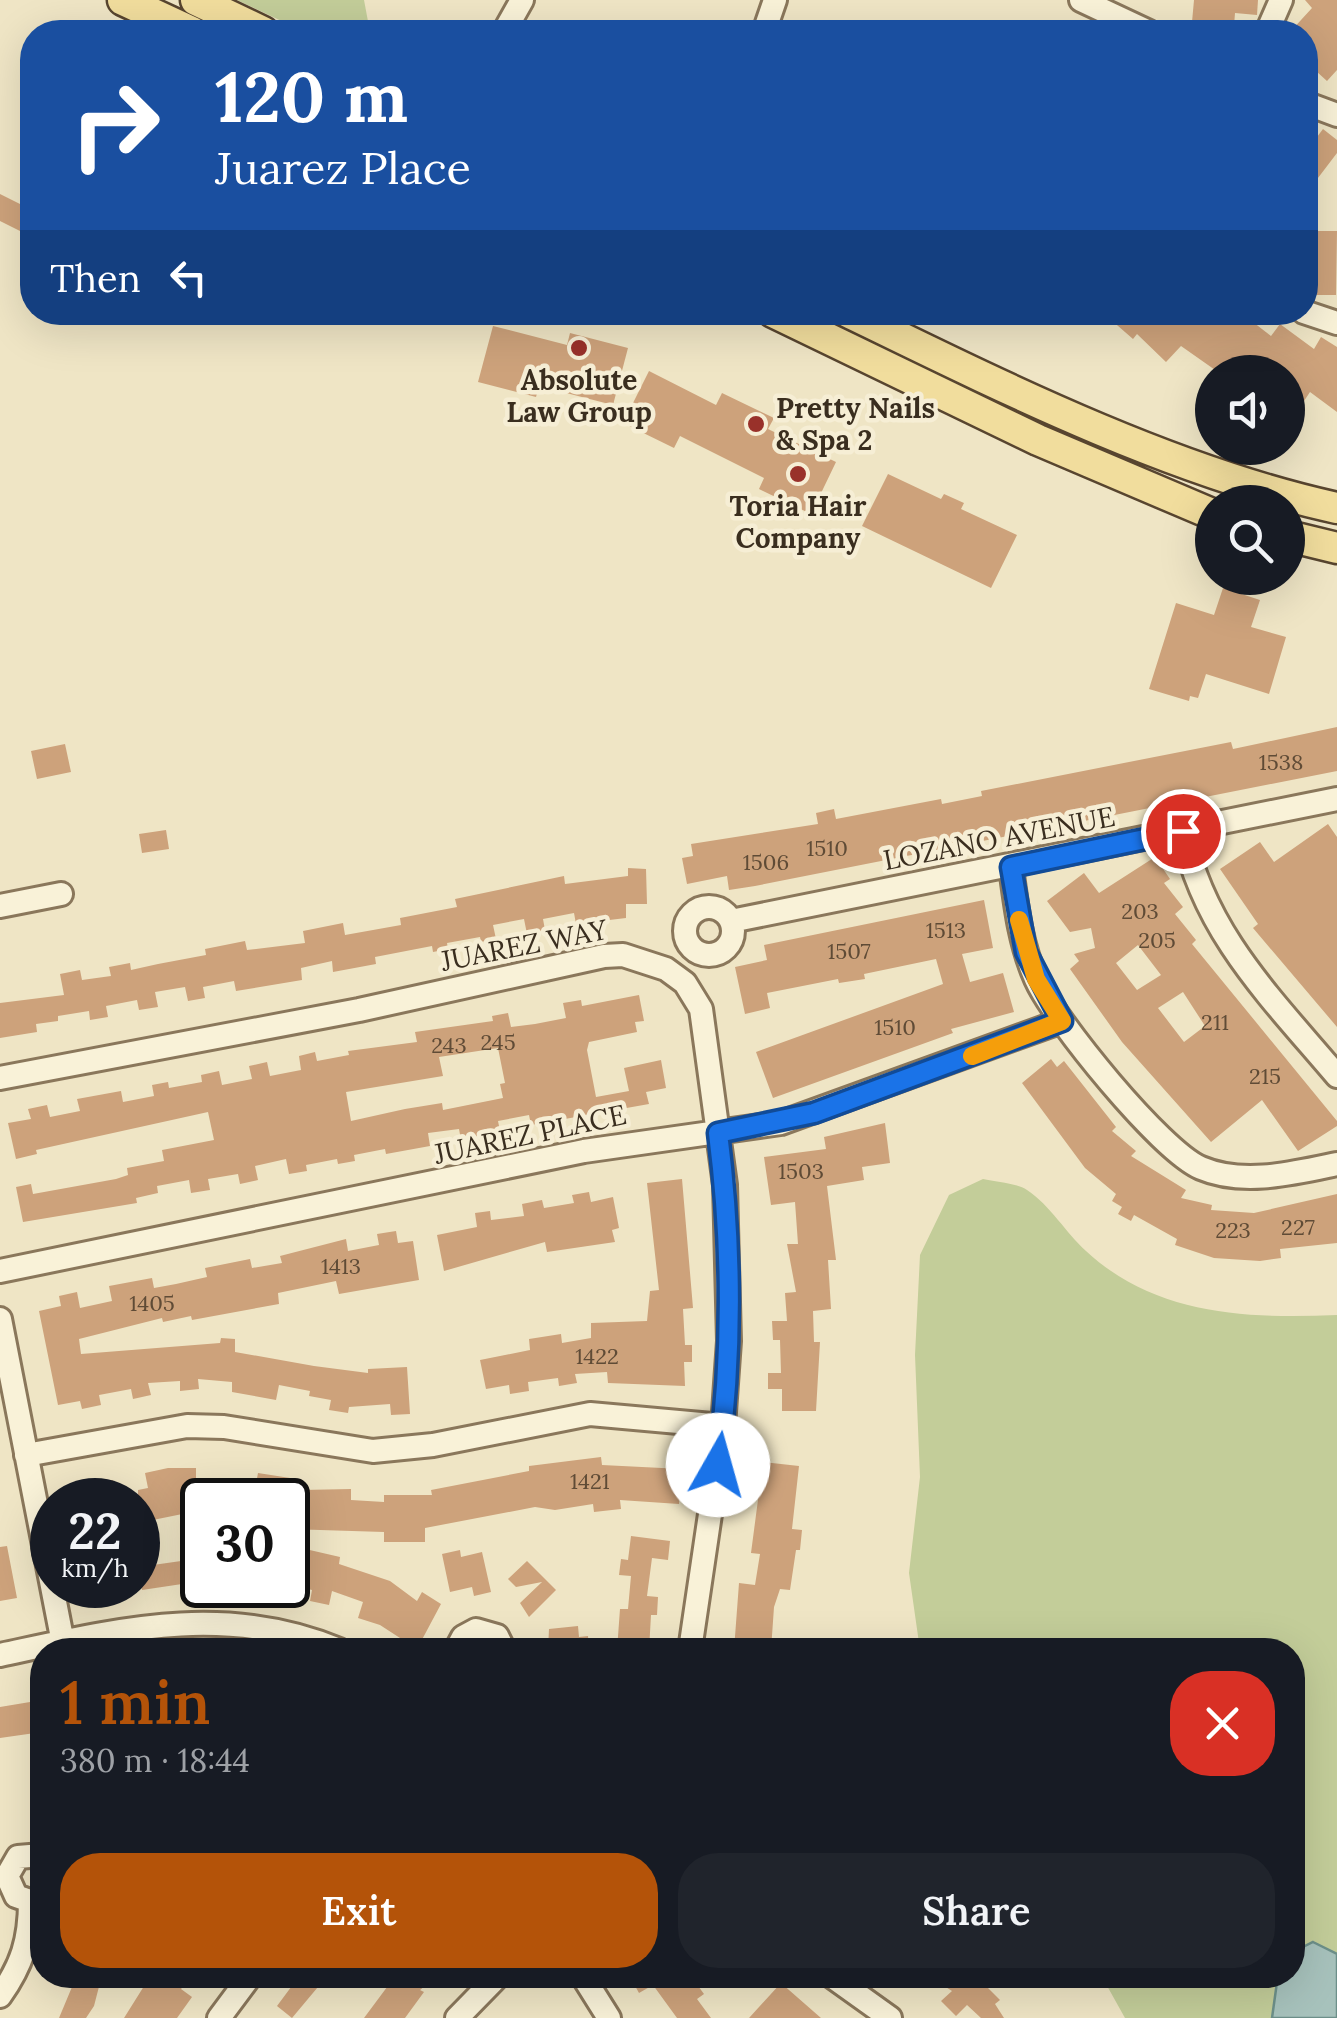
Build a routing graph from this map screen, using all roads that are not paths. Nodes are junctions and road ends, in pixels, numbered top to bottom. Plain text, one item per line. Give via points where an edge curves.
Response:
1 (123, 0) edge
2 (196, 0) edge
3 (1081, 0) edge
4 (166, 20) edge
5 (238, 20) edge
6 (1124, 20) edge
7 (800, 325) edge
8 (876, 325) edge
9 (1195, 507) edge
10 (1337, 508) edge
11 (1305, 540) edge
12 (1337, 548) edge
13 (1337, 799) edge
14 (1183, 831) junction
15 (1011, 867) junction
16 (61, 894) dead end
17 (0, 906) edge
18 (732, 921) dead end
19 (1062, 1021) junction
20 (1337, 1076) edge
21 (0, 1078) edge
22 (718, 1133) junction
23 (1337, 1164) edge
24 (0, 1271) edge
25 (0, 1318) edge
26 (723, 1426) junction
27 (26, 1454) junction
28 (61, 1638) edge
29 (92, 1638) edge
30 (307, 1638) edge
31 (462, 1638) edge
32 (495, 1638) edge
33 (692, 1638) edge
34 (30, 1649) edge
35 (0, 1655) edge
36 (30, 1855) edge
37 (30, 1898) edge
38 (30, 1930) edge
39 (241, 1988) edge
40 (486, 1988) edge
41 (590, 1988) edge
42 (848, 1988) edge
43 (0, 1996) edge
44 (219, 2018) edge
45 (457, 2018) edge
46 (609, 2018) edge
47 (890, 2018) edge

1 - 4 main road
2 - 5 main road
3 - 6 street
7 - 9 main road
8 - 10 main road via 1228,478
11 - 12 main road
13 - 14 street, LOZANO AVENUE
14 - 15 street, LOZANO AVENUE
14 - 20 street via 1196,886 1217,930
15 - 18 street, LOZANO AVENUE
15 - 19 street via 1026,952
16 - 17 street
19 - 22 street, JUAREZ PLACE via 814,1113
19 - 23 street via 1156,1132 1198,1167 1239,1176
21 - 22 street, JUAREZ WAY via 623,954 685,982 701,1008
22 - 24 street, JUAREZ PLACE via 584,1152
22 - 26 street, JUAREZ WAY via 729,1270
25 - 27 street
26 - 27 street via 590,1414 374,1451 187,1426
26 - 33 street, JUAREZ WAY
27 - 28 street
29 - 30 street via 192,1621
31 - 32 street via 476,1630
34 - 35 street
36 - 37 street via 9,1868 11,1890
38 - 43 street via 21,1965
39 - 44 street
40 - 45 street
41 - 46 street
42 - 47 street

